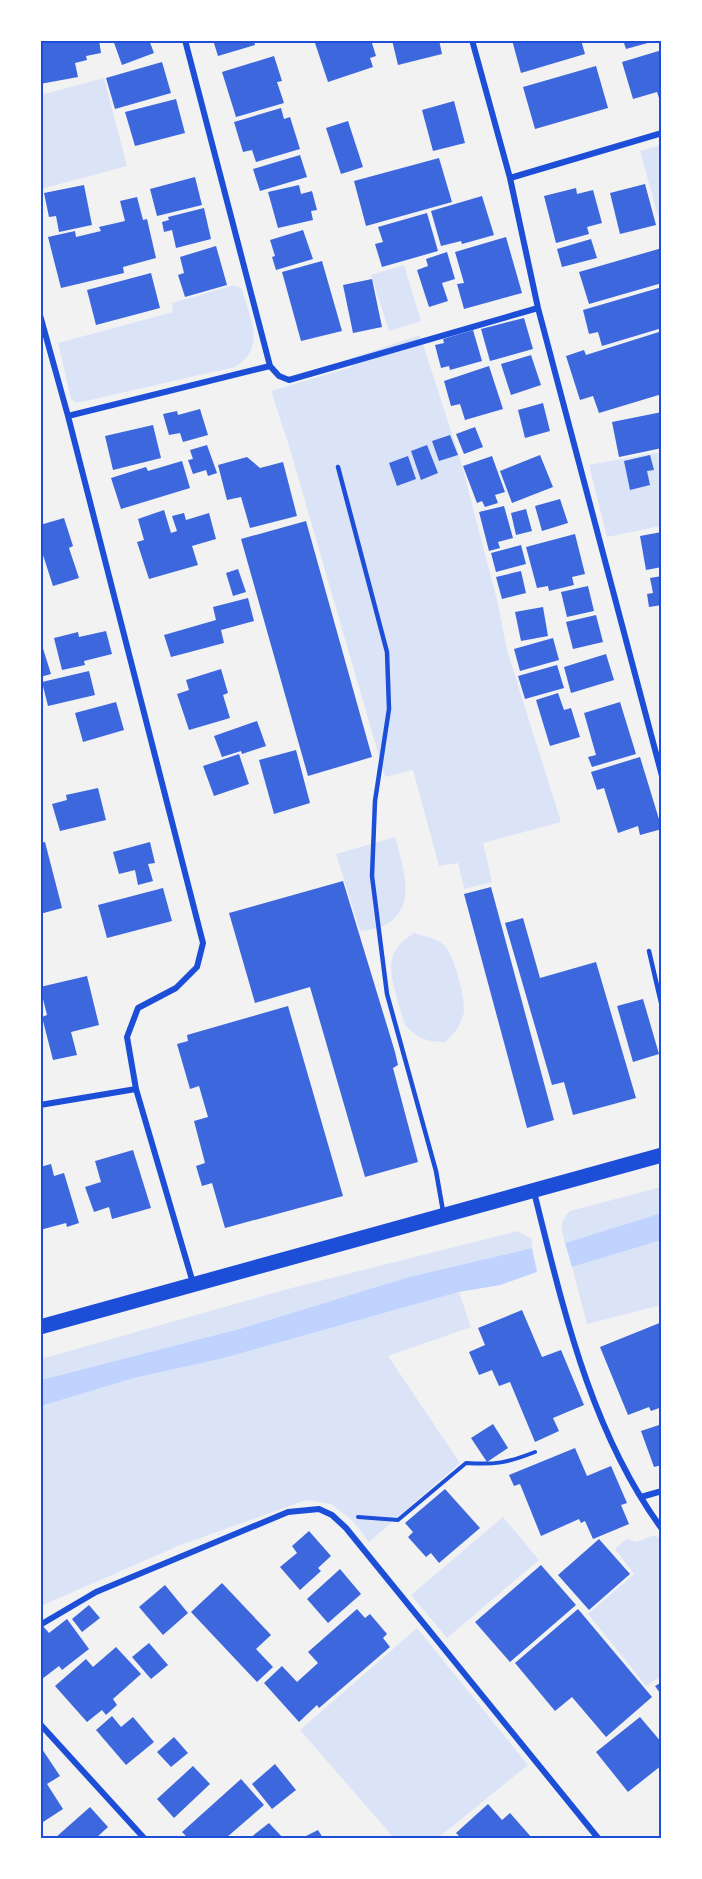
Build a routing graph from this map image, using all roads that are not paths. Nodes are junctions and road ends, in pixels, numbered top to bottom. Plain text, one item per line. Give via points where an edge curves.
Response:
1 (185, 40) edge
2 (472, 40) edge
3 (662, 133) edge
4 (510, 178) junction
5 (538, 308) junction
6 (40, 315) edge
7 (270, 366) junction
8 (68, 416) junction
9 (338, 467) dead end
10 (662, 776) edge
11 (649, 951) dead end
12 (662, 1007) edge
13 (136, 1089) junction
14 (40, 1105) edge
15 (662, 1155) edge
16 (533, 1189) junction
17 (444, 1214) junction
18 (193, 1283) junction
19 (40, 1327) edge
20 (662, 1491) edge
21 (641, 1497) junction
22 (662, 1529) edge
23 (40, 1625) edge
24 (40, 1724) edge
25 (144, 1839) edge
26 (598, 1839) edge

1 - 7 street
2 - 4 street
3 - 4 street
4 - 5 street
5 - 7 street via 289,380
5 - 10 street
6 - 8 street
7 - 8 street
8 - 13 street via 203,943 197,968 176,988 138,1008 127,1037
9 - 17 lane via 387,652 389,709 375,801 372,876 385,983
11 - 12 lane
13 - 14 street
13 - 18 street
15 - 16 main road
16 - 17 main road
16 - 21 street via 573,1340 613,1445
17 - 18 main road
18 - 19 main road
20 - 21 street
21 - 22 street
23 - 26 street via 96,1592 288,1512 319,1509 346,1528
24 - 25 street

